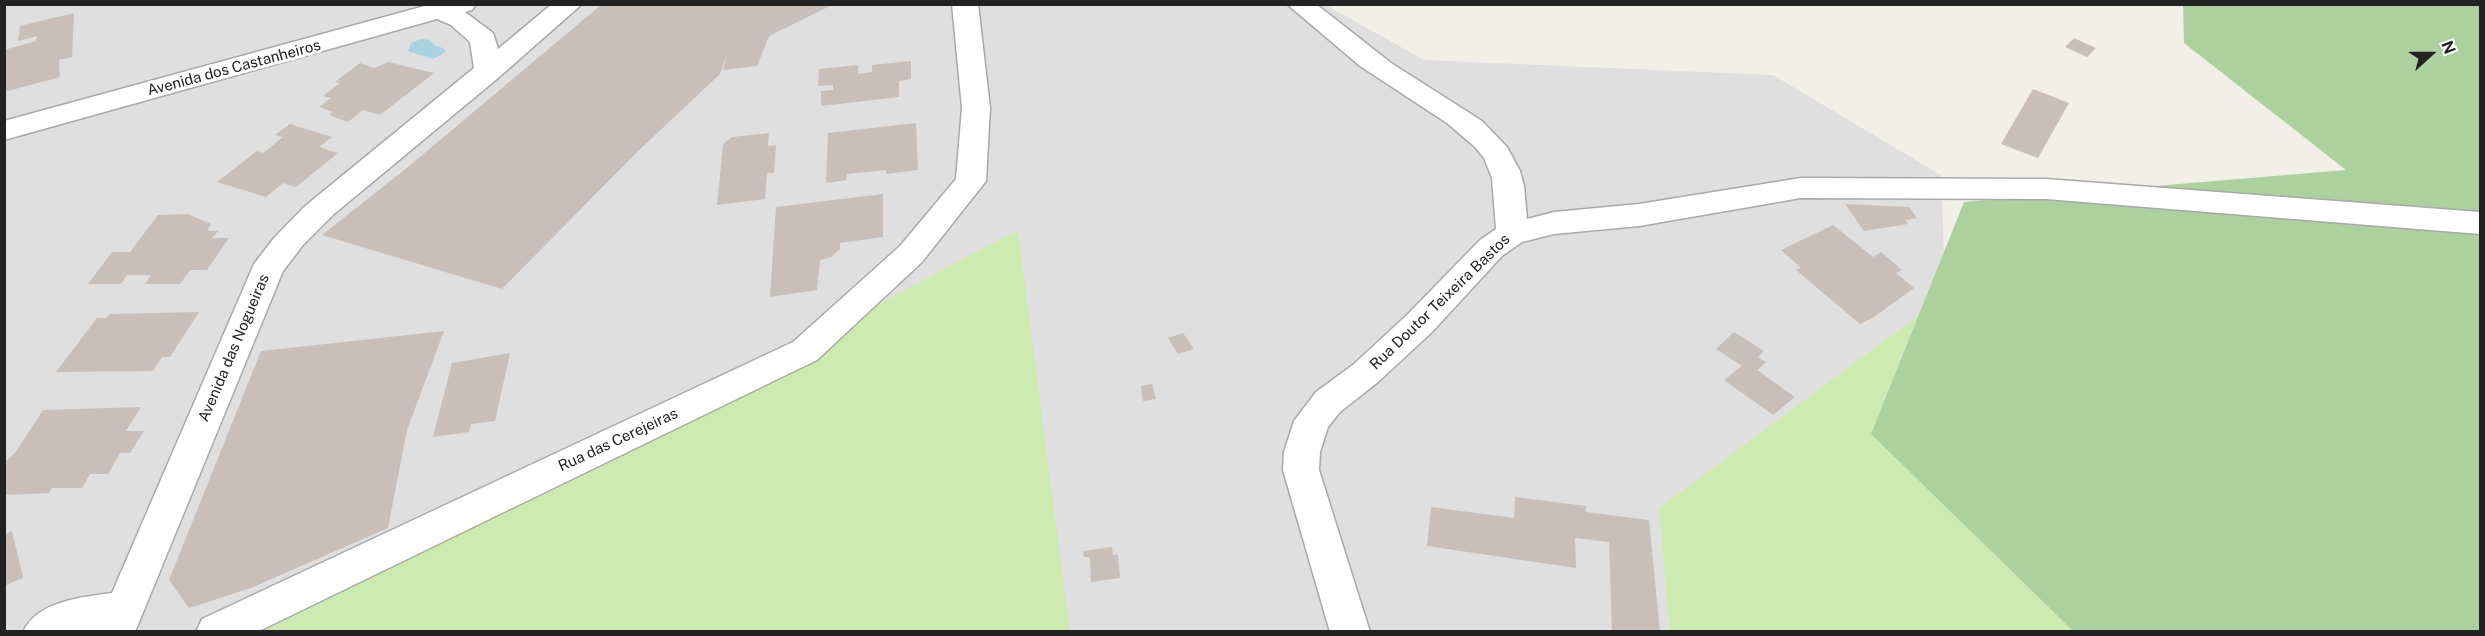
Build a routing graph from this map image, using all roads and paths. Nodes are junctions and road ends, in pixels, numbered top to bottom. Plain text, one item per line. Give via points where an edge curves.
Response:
1 (569, 4) edge
2 (965, 4) edge
3 (1300, 4) edge
4 (451, 8) edge
5 (488, 72) junction
6 (4, 132) edge
7 (2481, 223) edge
8 (1512, 234) junction
9 (119, 620) edge
10 (43, 632) edge
11 (216, 632) edge
12 (1350, 632) edge

1 - 5 street, Avenida das Nogueiras
2 - 11 street, Rua das Cerejeiras via 976,108 971,181 911,254 805,351
3 - 8 street, Rua Doutor Teixeira Bastos via 1355,51 1440,104 1493,149 1506,171
4 - 5 street via 483,39
4 - 6 street, Avenida dos Castanheiros
5 - 9 street, Avenida das Nogueiras via 323,207 294,233 270,265
7 - 8 street via 2046,189 1812,188 1640,215 1554,223
8 - 12 street, Rua Doutor Teixeira Bastos via 1491,249 1420,323 1328,402 1312,421 1301,470
9 - 10 street via 73,616

